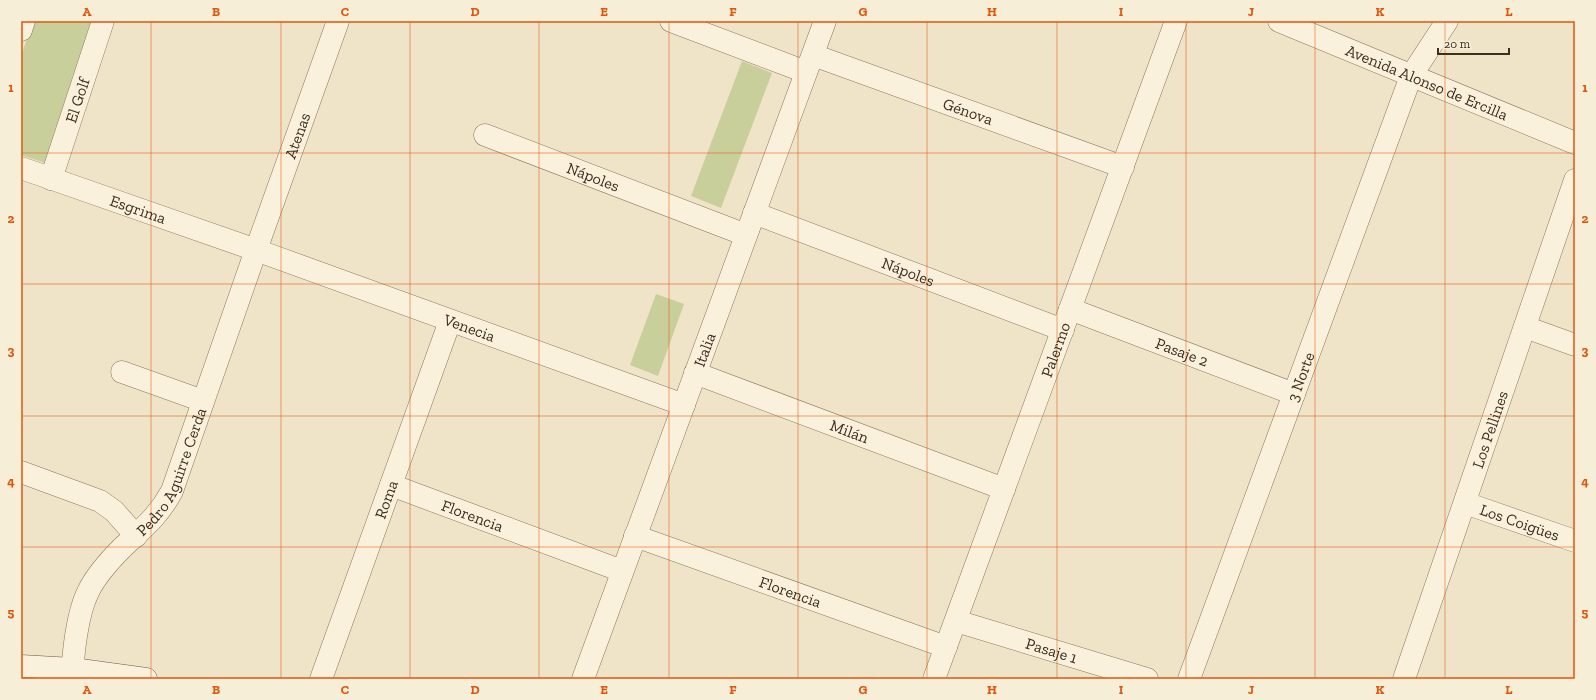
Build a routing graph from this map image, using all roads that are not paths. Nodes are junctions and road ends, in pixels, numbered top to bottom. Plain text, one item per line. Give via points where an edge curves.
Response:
1 (24, 21) edge
2 (103, 21) edge
3 (338, 21) edge
4 (671, 21) edge
5 (825, 21) edge
6 (1176, 21) edge
7 (1279, 21) edge
8 (1447, 21) edge
9 (21, 30) edge
10 (810, 63) junction
11 (1411, 76) junction
12 (485, 136) dead end
13 (1575, 143) edge
14 (1123, 167) junction
15 (21, 168) edge
16 (51, 179) junction
17 (1575, 180) edge
18 (754, 214) junction
19 (746, 235) junction
20 (256, 250) junction
21 (1070, 309) junction
22 (450, 320) junction
23 (1525, 327) junction
24 (1063, 330) junction
25 (1575, 345) edge
26 (122, 372) dead end
27 (695, 373) junction
28 (1294, 394) junction
29 (203, 401) junction
30 (684, 405) junction
31 (21, 472) edge
32 (391, 485) junction
33 (1004, 489) junction
34 (1465, 503) junction
35 (136, 536) junction
36 (635, 536) junction
37 (1575, 541) edge
38 (622, 571) junction
39 (956, 621) junction
40 (946, 646) junction
41 (21, 666) edge
42 (73, 674) edge
43 (1409, 678) edge
44 (146, 679) edge
45 (321, 679) edge
46 (583, 679) edge
47 (934, 679) edge
48 (1148, 679) edge
49 (1189, 679) edge

1 - 9 street
2 - 16 street, El Golf
3 - 20 street, Atenas
4 - 10 street, Génova
5 - 10 street, Italia
6 - 14 street, Palermo
7 - 11 street, Avenida Alonso de Ercilla
8 - 11 street, 3 Norte
10 - 14 street, Génova
10 - 18 street, Italia
11 - 13 street, Avenida Alonso de Ercilla
11 - 28 street, 3 Norte
12 - 19 street, Nápoles
14 - 21 street, Palermo
15 - 16 street, Esgrima
16 - 20 street, Esgrima
17 - 23 street, Los Pellines
18 - 19 street, Italia
18 - 24 street, Nápoles
19 - 27 street, Italia
20 - 22 street, Venecia
20 - 29 street, Pedro Aguirre Cerda
21 - 24 street, Palermo
21 - 28 street, Pasaje 2
22 - 30 street, Venecia
22 - 32 street, Roma
23 - 25 street
23 - 34 street, Los Pellines
24 - 33 street, Palermo
26 - 29 street
27 - 30 street, Italia
27 - 33 street, Milán
28 - 49 street, 3 Norte
29 - 35 street, Pedro Aguirre Cerda via 172,491 159,513
30 - 36 street, Italia
31 - 35 street via 100,501 114,511
32 - 38 street, Florencia
32 - 45 street, Roma
33 - 39 street, Palermo
34 - 37 street, Los Coigües
34 - 43 street, Los Pellines
35 - 42 street, Pedro Aguirre Cerda via 112,559 88,591 80,615
36 - 38 street, Italia
36 - 40 street, Florencia
38 - 46 street, Italia
39 - 40 street, Palermo
39 - 48 street, Pasaje 1
40 - 47 street, Palermo
41 - 42 street
42 - 44 street

